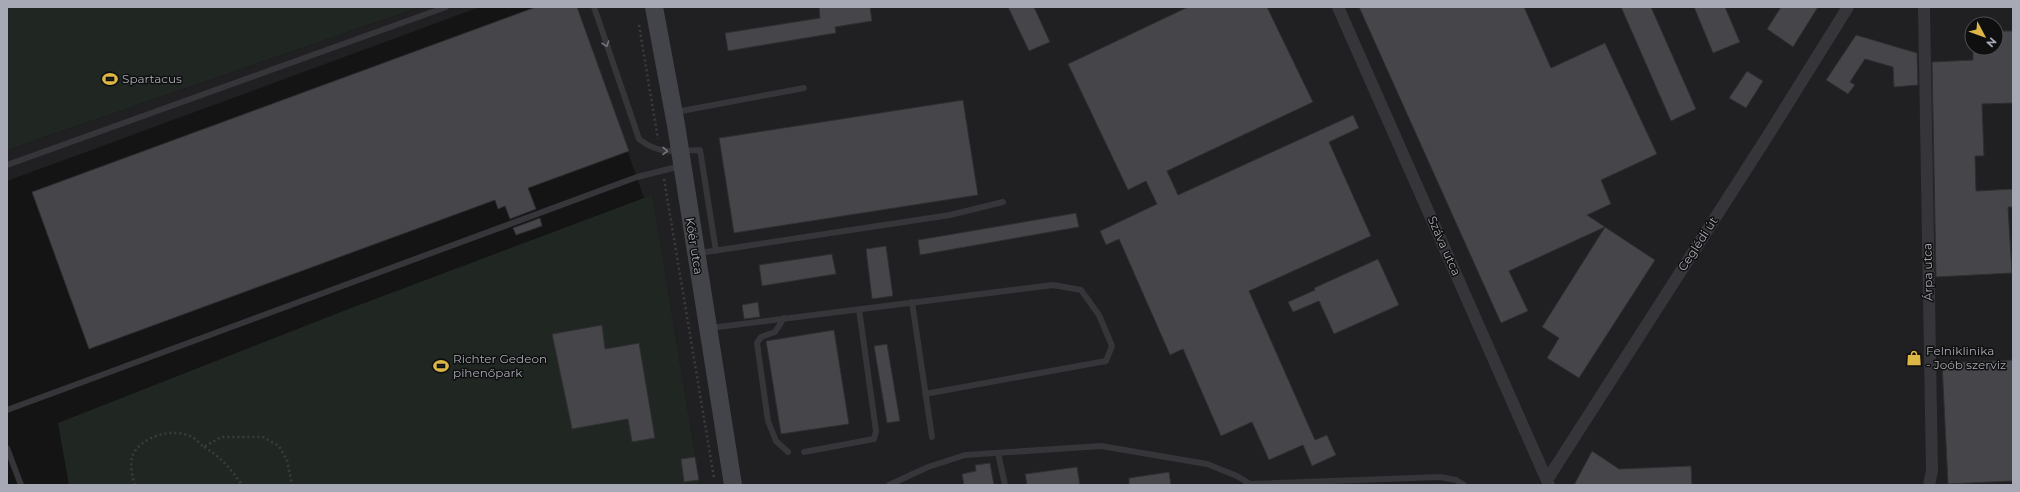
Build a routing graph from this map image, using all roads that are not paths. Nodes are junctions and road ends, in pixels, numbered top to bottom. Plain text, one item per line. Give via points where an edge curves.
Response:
1 (446, 7) edge
2 (594, 7) edge
3 (654, 7) edge
4 (666, 7) edge
5 (1338, 7) edge
6 (1848, 7) edge
7 (1924, 7) edge
8 (658, 29) junction
9 (804, 88) dead end
10 (673, 113) junction
11 (680, 158) junction
12 (7, 165) edge
13 (1003, 202) dead end
14 (716, 251) junction
15 (695, 254) junction
16 (912, 302) junction
17 (859, 309) junction
18 (784, 318) junction
19 (707, 328) junction
20 (925, 394) junction
21 (7, 410) edge
22 (932, 437) dead end
23 (7, 448) edge
24 (788, 452) dead end
25 (804, 452) dead end
26 (998, 453) junction
27 (1548, 483) edge
28 (22, 485) edge
29 (733, 485) edge
30 (889, 485) edge
31 (1005, 485) edge
32 (1250, 485) edge
33 (1464, 485) edge
34 (1929, 485) edge

1 - 12 lane
2 -> 11 lane via 639,139 648,147
3 - 8 street, Kőér utca
4 - 8 street
5 - 27 street, Száva utca
6 - 27 street, Ceglédi út
7 - 34 street, Árpa utca via 1932,472
8 - 10 street, Kőér utca
9 - 10 lane
10 - 11 street, Kőér utca
11 - 14 lane via 700,150
11 - 15 street, Kőér utca
11 - 21 lane via 663,170 637,177
13 - 14 lane via 950,215
14 - 15 lane
15 - 19 street, Kőér utca
16 - 17 lane
16 - 20 lane
16 - 20 lane via 1053,285 1080,290 1099,315 1112,346 1106,361
17 - 18 lane
17 - 25 lane via 876,431 874,439
18 - 19 lane
18 - 24 lane via 775,332 761,337 757,343 768,421 776,441
19 - 29 street, Kőér utca
20 - 22 lane
23 - 28 lane
26 - 30 lane via 965,455 928,467
26 - 31 lane
26 - 32 lane via 1101,446 1207,464 1237,476
32 - 33 lane via 1440,477 1456,480

